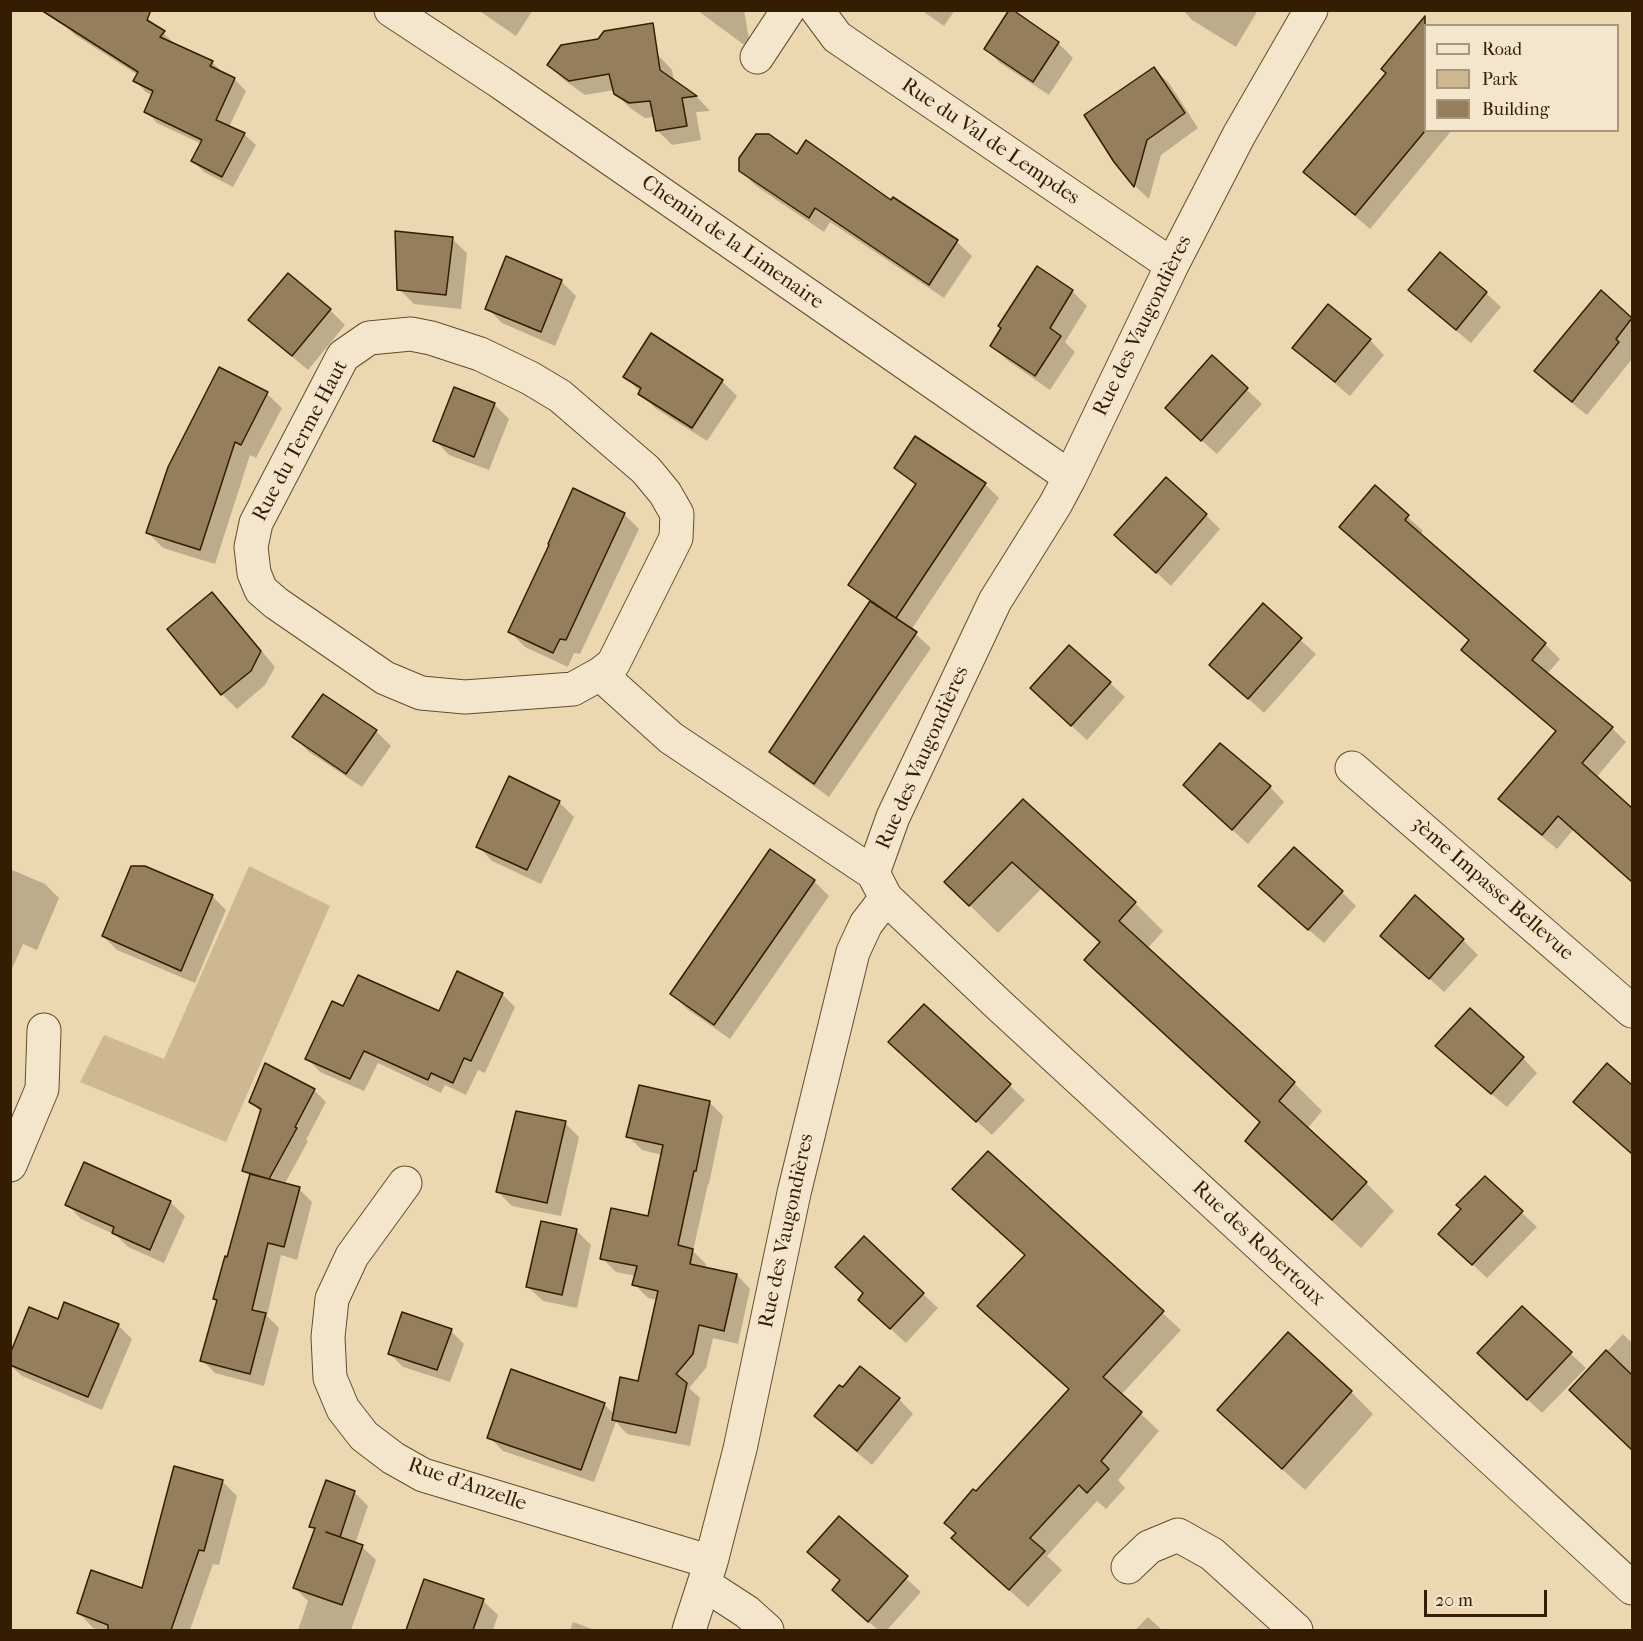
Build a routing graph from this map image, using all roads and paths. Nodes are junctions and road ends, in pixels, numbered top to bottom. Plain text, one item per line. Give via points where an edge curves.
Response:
1 (391, 10) edge
2 (788, 10) edge
3 (817, 10) edge
4 (1311, 10) edge
5 (757, 57) dead end
6 (1172, 265) junction
7 (1070, 477) junction
8 (600, 674) junction
9 (1352, 768) dead end
10 (880, 885) junction
11 (1632, 1011) edge
12 (44, 1030) dead end
13 (10, 1165) edge
14 (405, 1183) dead end
15 (1128, 1567) dead end
16 (708, 1573) junction
17 (1632, 1588) edge
18 (689, 1630) edge
19 (767, 1630) edge
20 (1296, 1630) edge

1 - 7 street, Chemin de la Limenaire
2 - 5 street
3 - 6 street, Rue du Val de Lempdes via 837,38
4 - 6 street, Rue des Vaugondières via 1239,135
6 - 7 street, Rue des Vaugondières
7 - 10 street, Rue des Vaugondières via 995,602 893,817
8 - 8 street, Rue du Terme Haut via 614,664 676,538 677,514 665,493 646,470 560,396 480,354 411,334 369,338 343,356 256,523 251,547 261,590 385,678 421,693 465,697 573,689
8 - 10 street, Rue des Robertoux via 671,738
9 - 11 street, 3ème Impasse Bellevue
10 - 16 street, Rue des Vaugondières via 853,952
10 - 17 street, Rue des Robertoux via 1000,1006
12 - 13 street via 42,1089
14 - 16 street, Rue d'Anzelle via 352,1256 332,1299 328,1337 330,1378 343,1409 364,1436 423,1475
15 - 20 street via 1149,1547 1178,1535 1212,1554
16 - 18 street, Rue des Vaugondières
16 - 19 street, Rue d'Anzelle

